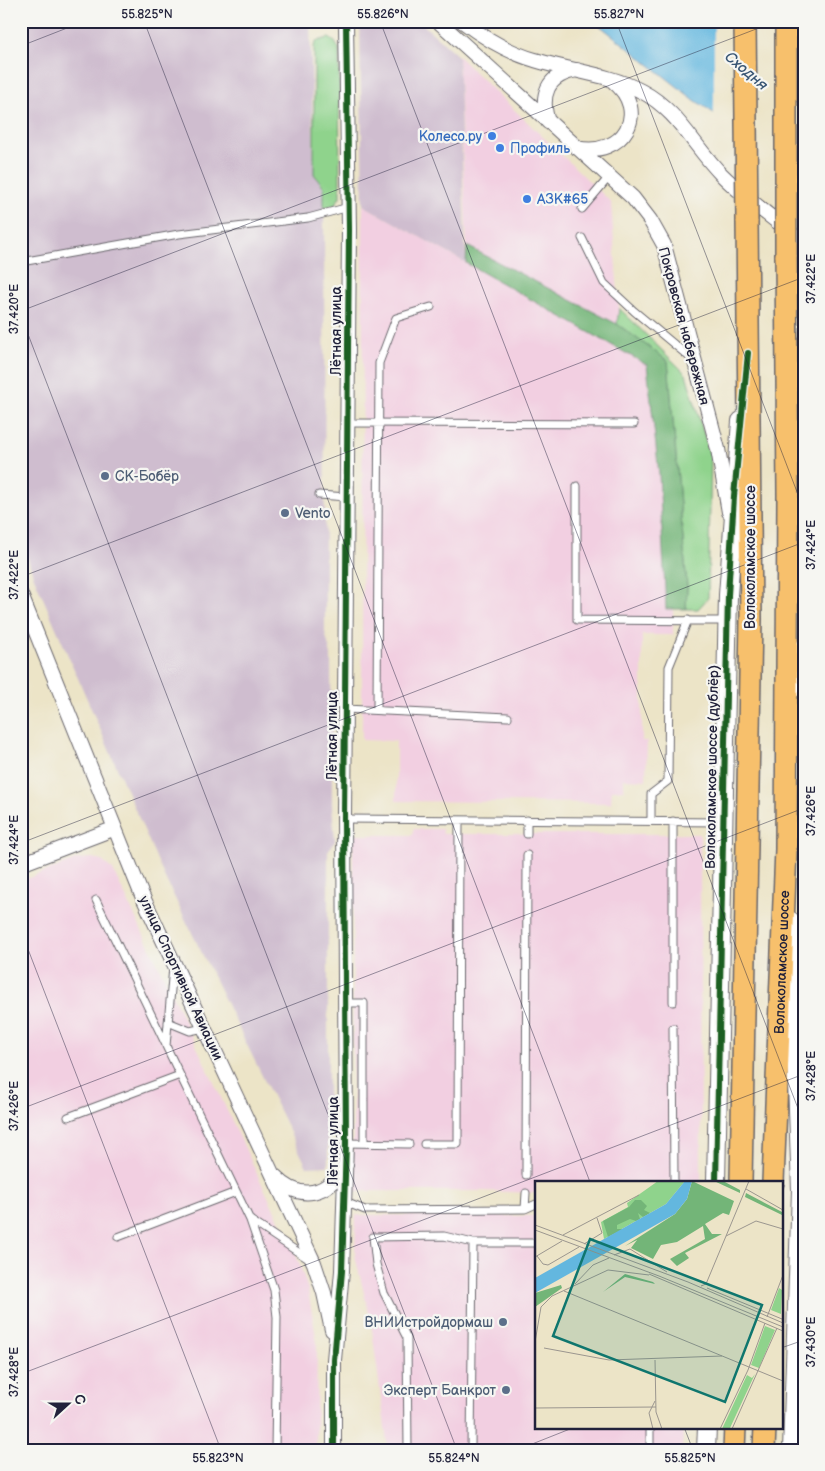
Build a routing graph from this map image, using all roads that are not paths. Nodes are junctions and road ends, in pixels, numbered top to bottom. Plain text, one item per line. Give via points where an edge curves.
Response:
1 (346, 21) edge
2 (438, 21) edge
3 (462, 21) edge
4 (745, 21) edge
5 (786, 21) edge
6 (577, 70) junction
7 (611, 80) junction
8 (548, 122) junction
9 (577, 148) junction
10 (609, 177) junction
11 (349, 208) junction
12 (582, 209) dead end
13 (582, 238) dead end
14 (795, 249) edge
15 (21, 262) edge
16 (431, 307) dead end
17 (748, 353) junction
18 (694, 361) junction
19 (348, 423) junction
20 (378, 423) junction
21 (634, 424) dead end
22 (577, 486) dead end
23 (319, 495) dead end
24 (347, 497) junction
25 (732, 542) junction
26 (21, 595) edge
27 (688, 620) junction
28 (727, 621) junction
29 (804, 645) edge
30 (345, 709) junction
31 (377, 709) junction
32 (508, 717) dead end
33 (787, 720) junction
34 (344, 819) junction
35 (459, 820) junction
36 (527, 820) junction
37 (651, 821) junction
38 (673, 821) junction
39 (723, 822) junction
40 (113, 829) junction
41 (527, 834) dead end
42 (786, 849) junction
43 (527, 856) dead end
44 (21, 864) edge
45 (96, 900) dead end
46 (794, 956) junction
47 (173, 961) junction
48 (804, 976) edge
49 (674, 1002) dead end
50 (345, 1003) junction
51 (804, 1004) edge
52 (168, 1022) junction
53 (204, 1028) junction
54 (673, 1028) dead end
55 (796, 1028) junction
56 (166, 1046) junction
57 (180, 1074) junction
58 (68, 1117) dead end
59 (346, 1143) junction
60 (364, 1143) junction
61 (409, 1144) dead end
62 (424, 1144) dead end
63 (346, 1164) junction
64 (272, 1173) junction
65 (526, 1175) dead end
66 (674, 1181) edge
67 (716, 1181) edge
68 (741, 1181) edge
69 (773, 1181) edge
70 (236, 1192) junction
71 (526, 1193) dead end
72 (346, 1202) junction
73 (535, 1204) edge
74 (525, 1209) junction
75 (250, 1220) junction
76 (118, 1237) dead end
77 (473, 1243) junction
78 (535, 1243) edge
79 (314, 1263) junction
80 (334, 1360) junction
81 (650, 1428) edge
82 (707, 1428) edge
83 (734, 1428) edge
84 (765, 1428) edge
85 (275, 1450) edge
86 (334, 1450) edge
87 (408, 1450) edge
88 (471, 1450) edge
89 (650, 1450) edge
90 (706, 1450) edge
91 (734, 1450) edge
92 (764, 1450) edge
93 (792, 1450) edge

1 - 11 street, Лётная улица
2 - 8 street, Покровская набережная
3 - 6 street via 513,52
4 - 17 main road, Волоколамское шоссе, bridge
5 - 14 main road, Волоколамское шоссе, bridge
6 - 7 street
6 - 8 street via 560,75 547,88 544,98
7 - 9 street via 626,96 630,106 625,133 614,145 606,148
7 - 14 street via 640,90 659,102 684,126 723,176
8 - 9 street, Покровская набережная
9 - 10 street, Покровская набережная
10 - 12 lane
10 - 18 street, Покровская набережная via 633,198 664,245
11 - 15 lane via 308,218 179,234
11 - 19 street, Лётная улица
13 - 18 lane via 604,283
14 - 33 main road, Волоколамское шоссе via 788,495
16 - 20 lane via 396,318 378,363
17 - 25 street, Волоколамское шоссе (дублёр)
17 - 68 main road, Волоколамское шоссе via 751,619
18 - 25 street, Покровская набережная via 725,482
19 - 20 lane
19 - 24 street, Лётная улица
20 - 21 lane
20 - 31 lane
22 - 27 lane via 577,620
23 - 24 lane
24 - 30 street, Лётная улица
25 - 28 street, Волоколамское шоссе (дублёр)
26 - 40 street, улица Спортивной Авиации
27 - 28 lane
27 - 37 lane via 669,666 668,781 651,794
28 - 39 street, Волоколамское шоссе (дублёр)
29 - 33 street
30 - 31 lane
30 - 34 street, Лётная улица
31 - 32 lane
33 - 42 main road, Волоколамское шоссе
34 - 35 lane
34 - 50 street, Лётная улица
35 - 36 lane
35 - 62 lane via 458,1144
36 - 37 lane
36 - 41 lane
37 - 38 lane
38 - 39 lane
38 - 49 lane
39 - 67 street, Волоколамское шоссе (дублёр)
40 - 44 street
40 - 47 street, улица Спортивной Авиации
42 - 46 street
42 - 69 main road, Волоколамское шоссе
43 - 65 lane
45 - 56 lane
46 - 48 street
46 - 55 street
47 - 52 lane
47 - 53 street, улица Спортивной Авиации
50 - 59 street, Лётная улица
50 - 60 lane via 364,1003
51 - 55 street
52 - 53 lane via 190,1031
52 - 56 lane
53 - 64 street, улица Спортивной Авиации
54 - 66 lane
55 - 93 street via 801,1190
56 - 57 lane
57 - 58 lane
57 - 70 lane
59 - 60 lane
59 - 63 street, Лётная улица
60 - 61 lane
63 - 64 street, Лётная улица via 337,1179 322,1190 301,1193 284,1186
63 - 72 street, Лётная улица
64 - 79 street, улица Спортивной Авиации
70 - 75 lane
70 - 76 lane
71 - 74 lane
72 - 74 lane via 365,1210
72 - 80 street, Лётная улица
73 - 74 lane
75 - 79 lane
75 - 85 lane via 269,1272 277,1317
77 - 78 lane
77 - 87 lane via 444,1236 373,1237 384,1293 407,1338
77 - 88 lane
79 - 80 street, улица Спортивной Авиации via 331,1321
80 - 86 street, Лётная улица
81 - 89 lane
82 - 90 street
83 - 91 main road
84 - 92 main road

